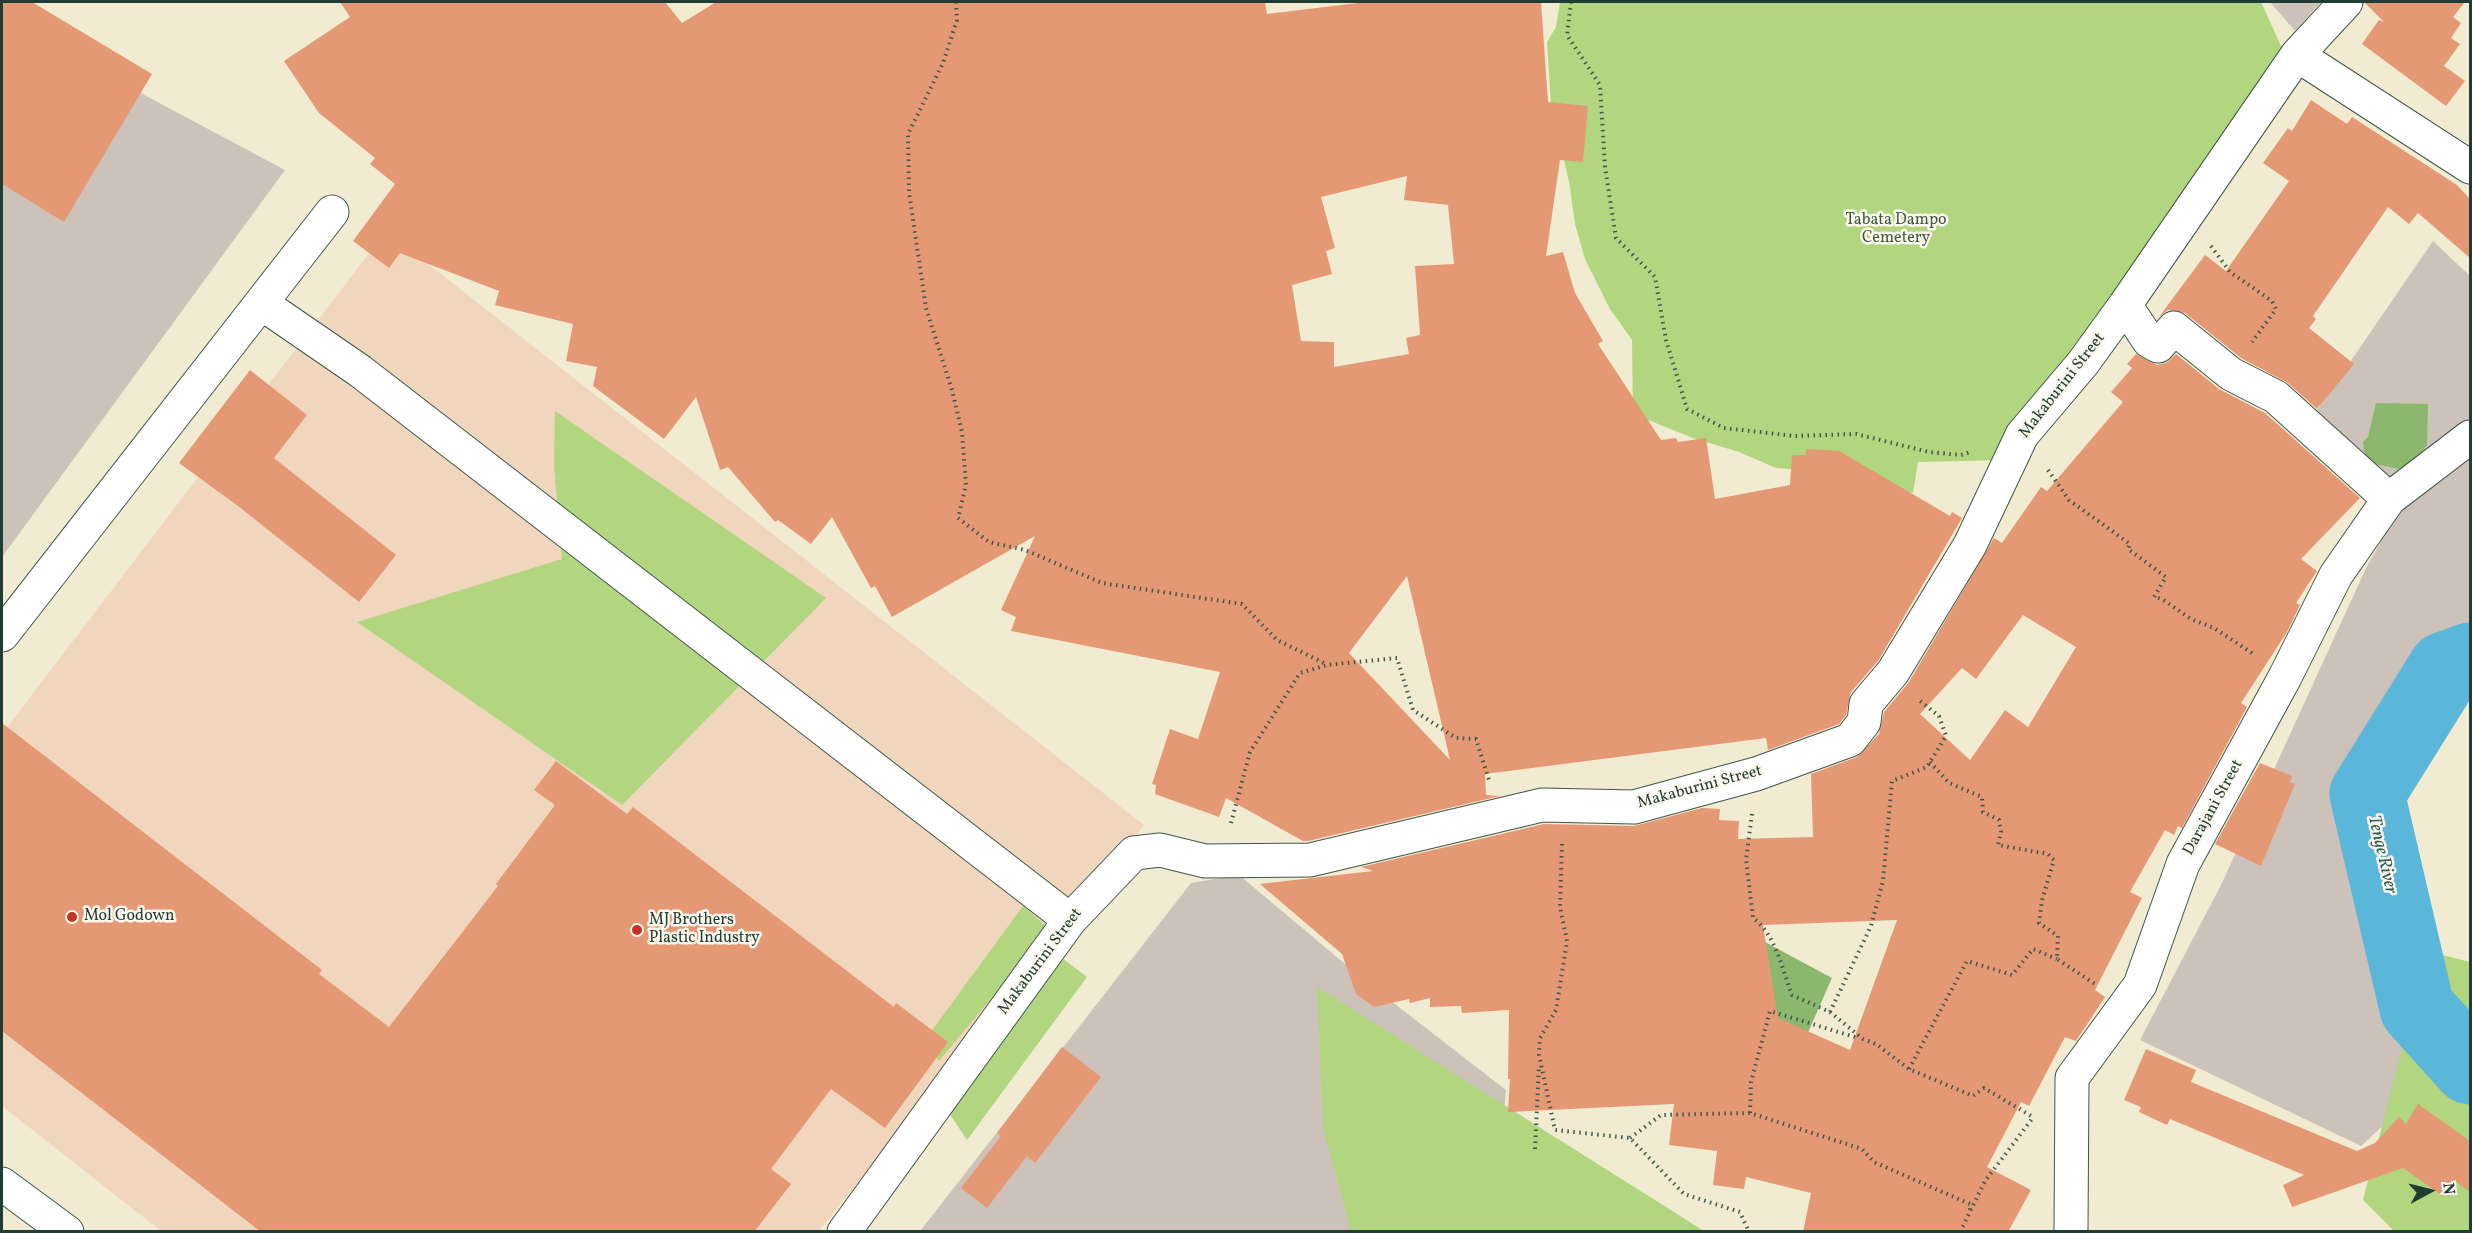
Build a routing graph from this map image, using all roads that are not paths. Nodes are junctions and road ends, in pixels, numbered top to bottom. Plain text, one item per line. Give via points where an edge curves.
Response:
1 (2346, 2) edge
2 (2297, 55) junction
3 (2470, 167) edge
4 (333, 213) dead end
5 (261, 303) junction
6 (2126, 305) junction
7 (2470, 437) edge
8 (2389, 499) junction
9 (2, 635) edge
10 (1070, 920) junction
11 (2, 1184) edge
12 (2071, 1228) dead end
13 (67, 1232) edge
14 (844, 1232) edge

1 - 2 street, Makaburini Street
2 - 3 street
2 - 6 street, Makaburini Street
4 - 5 street
5 - 9 street
5 - 10 street via 360,371
6 - 8 street via 2149,341 2158,346 2174,328 2231,374 2276,397
6 - 10 street, Makaburini Street via 2022,435 1970,545 1893,672 1866,704 1864,722 1850,741 1756,774 1634,807 1542,805 1310,860 1205,861 1160,850 1134,854
7 - 8 street, Darajani Street
8 - 12 street, Darajani Street via 2336,575 2183,864 2139,986 2072,1078
10 - 14 street, Makaburini Street
11 - 13 street

